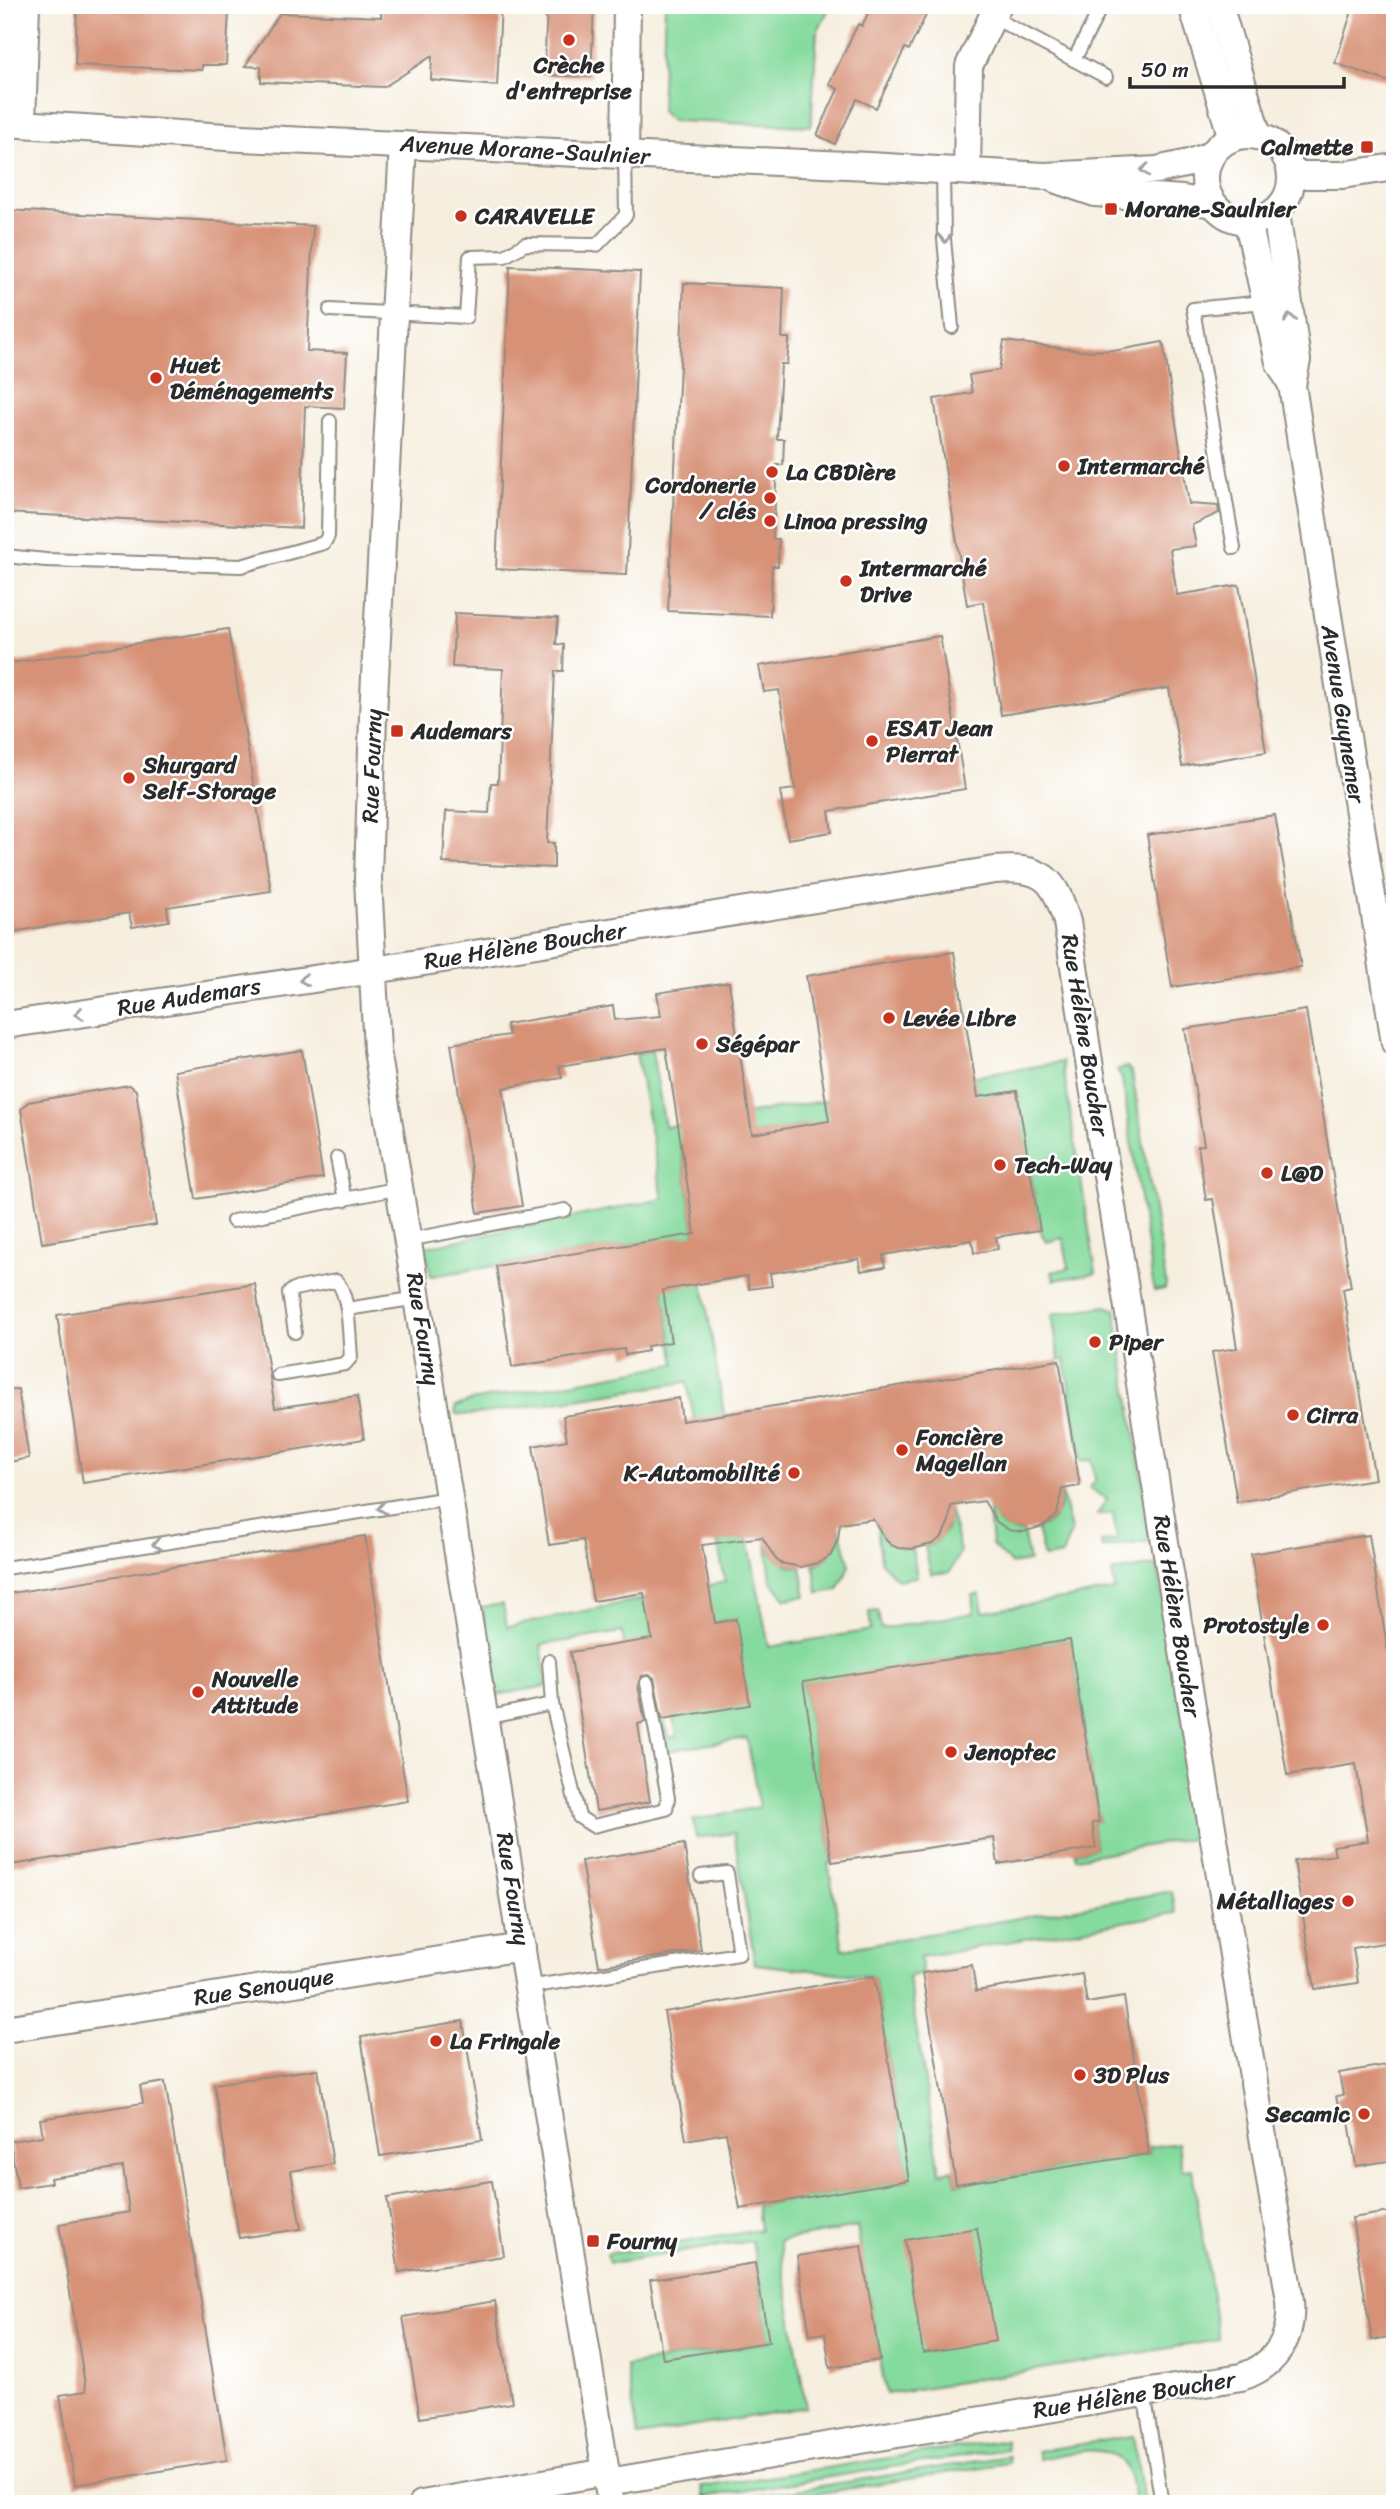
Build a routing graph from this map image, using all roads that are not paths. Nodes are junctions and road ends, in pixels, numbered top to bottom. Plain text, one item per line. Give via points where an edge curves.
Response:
1 (26, 5) edge
2 (627, 5) edge
3 (1102, 5) edge
4 (1192, 5) edge
5 (1219, 5) edge
6 (995, 11) edge
7 (1074, 60) junction
8 (1107, 78) dead end
9 (14, 123) edge
10 (1245, 137) junction
11 (403, 145) junction
12 (625, 155) junction
13 (1211, 155) junction
14 (1395, 167) edge
15 (955, 170) junction
16 (1291, 175) junction
17 (1045, 176) junction
18 (1213, 204) junction
19 (1276, 212) junction
20 (1248, 222) junction
21 (1264, 302) junction
22 (330, 310) dead end
23 (394, 313) junction
24 (951, 327) dead end
25 (1292, 385) junction
26 (330, 421) dead end
27 (1234, 548) dead end
28 (5, 556) edge
29 (372, 970) junction
30 (5, 1025) edge
31 (1395, 1043) edge
32 (337, 1158) dead end
33 (400, 1188) junction
34 (345, 1200) junction
35 (565, 1210) dead end
36 (233, 1221) dead end
37 (408, 1240) junction
38 (418, 1297) junction
39 (346, 1309) junction
40 (295, 1332) dead end
41 (278, 1375) dead end
42 (450, 1498) junction
43 (5, 1567) edge
44 (549, 1661) dead end
45 (647, 1683) dead end
46 (552, 1704) junction
47 (485, 1718) junction
48 (701, 1876) dead end
49 (522, 1947) junction
50 (528, 1987) junction
51 (5, 2029) edge
52 (1144, 2393) junction
53 (609, 2486) edge
54 (422, 2504) edge
55 (1162, 2504) edge

1 - 9 street
2 - 12 street
3 - 7 lane
4 - 10 street
5 - 10 street
6 - 7 lane
6 - 15 street via 969,66
7 - 8 lane
9 - 11 street, Avenue Morane-Saulnier
10 - 13 street via 1220,145
10 - 16 street via 1270,141 1280,149
11 - 12 street, Avenue Morane-Saulnier
11 - 23 street, Rue Fourny
12 - 15 street, Avenue Morane-Saulnier
12 - 23 lane via 626,215 597,245 525,244 505,256 470,257 466,317
13 -> 17 street, Avenue Morane-Saulnier via 1157,170
13 - 18 street via 1205,179
14 - 16 street via 1342,176
15 - 17 street, Avenue Morane-Saulnier
15 -> 24 lane via 944,239
16 - 19 street via 1285,201
17 - 18 street, Avenue Morane-Saulnier via 1096,193
18 - 20 street via 1234,220
19 - 20 street
25 -> 19 street, Avenue Guynemer via 1297,360
20 - 21 street, Avenue Guynemer
21 - 25 street, Avenue Guynemer via 1279,362
21 - 27 lane via 1193,309
22 - 23 lane
23 - 29 street, Rue Fourny via 373,715 368,878
25 - 31 street, Avenue Guynemer
26 - 28 lane via 328,536 324,543 241,566
29 -> 30 street, Rue Audemars
29 - 33 street, Rue Fourny via 377,1050
29 - 52 street, Rue Hélène Boucher via 995,870 1036,873 1056,891 1067,922 1291,2308 1280,2352 1259,2371
32 - 34 lane
33 - 34 lane
33 - 37 street, Rue Fourny
34 - 36 lane
35 - 37 lane
37 - 38 street, Rue Fourny
38 - 39 lane
38 - 42 street, Rue Fourny
39 - 40 lane via 336,1281 294,1289 289,1293
39 - 41 lane via 351,1357 345,1364
42 -> 43 lane
42 - 47 street, Rue Fourny
44 - 46 lane
45 - 46 lane via 668,1798 666,1810 593,1826 579,1817
46 - 47 lane
47 - 49 street, Rue Fourny
48 - 50 lane via 727,1873 739,1954
49 - 50 street, Rue Fourny
49 - 51 street, Rue Senouque
50 - 53 street, Rue Fourny
52 - 53 street, Rue Hélène Boucher
52 - 55 lane
53 - 54 street, Rue Hélène Boucher

